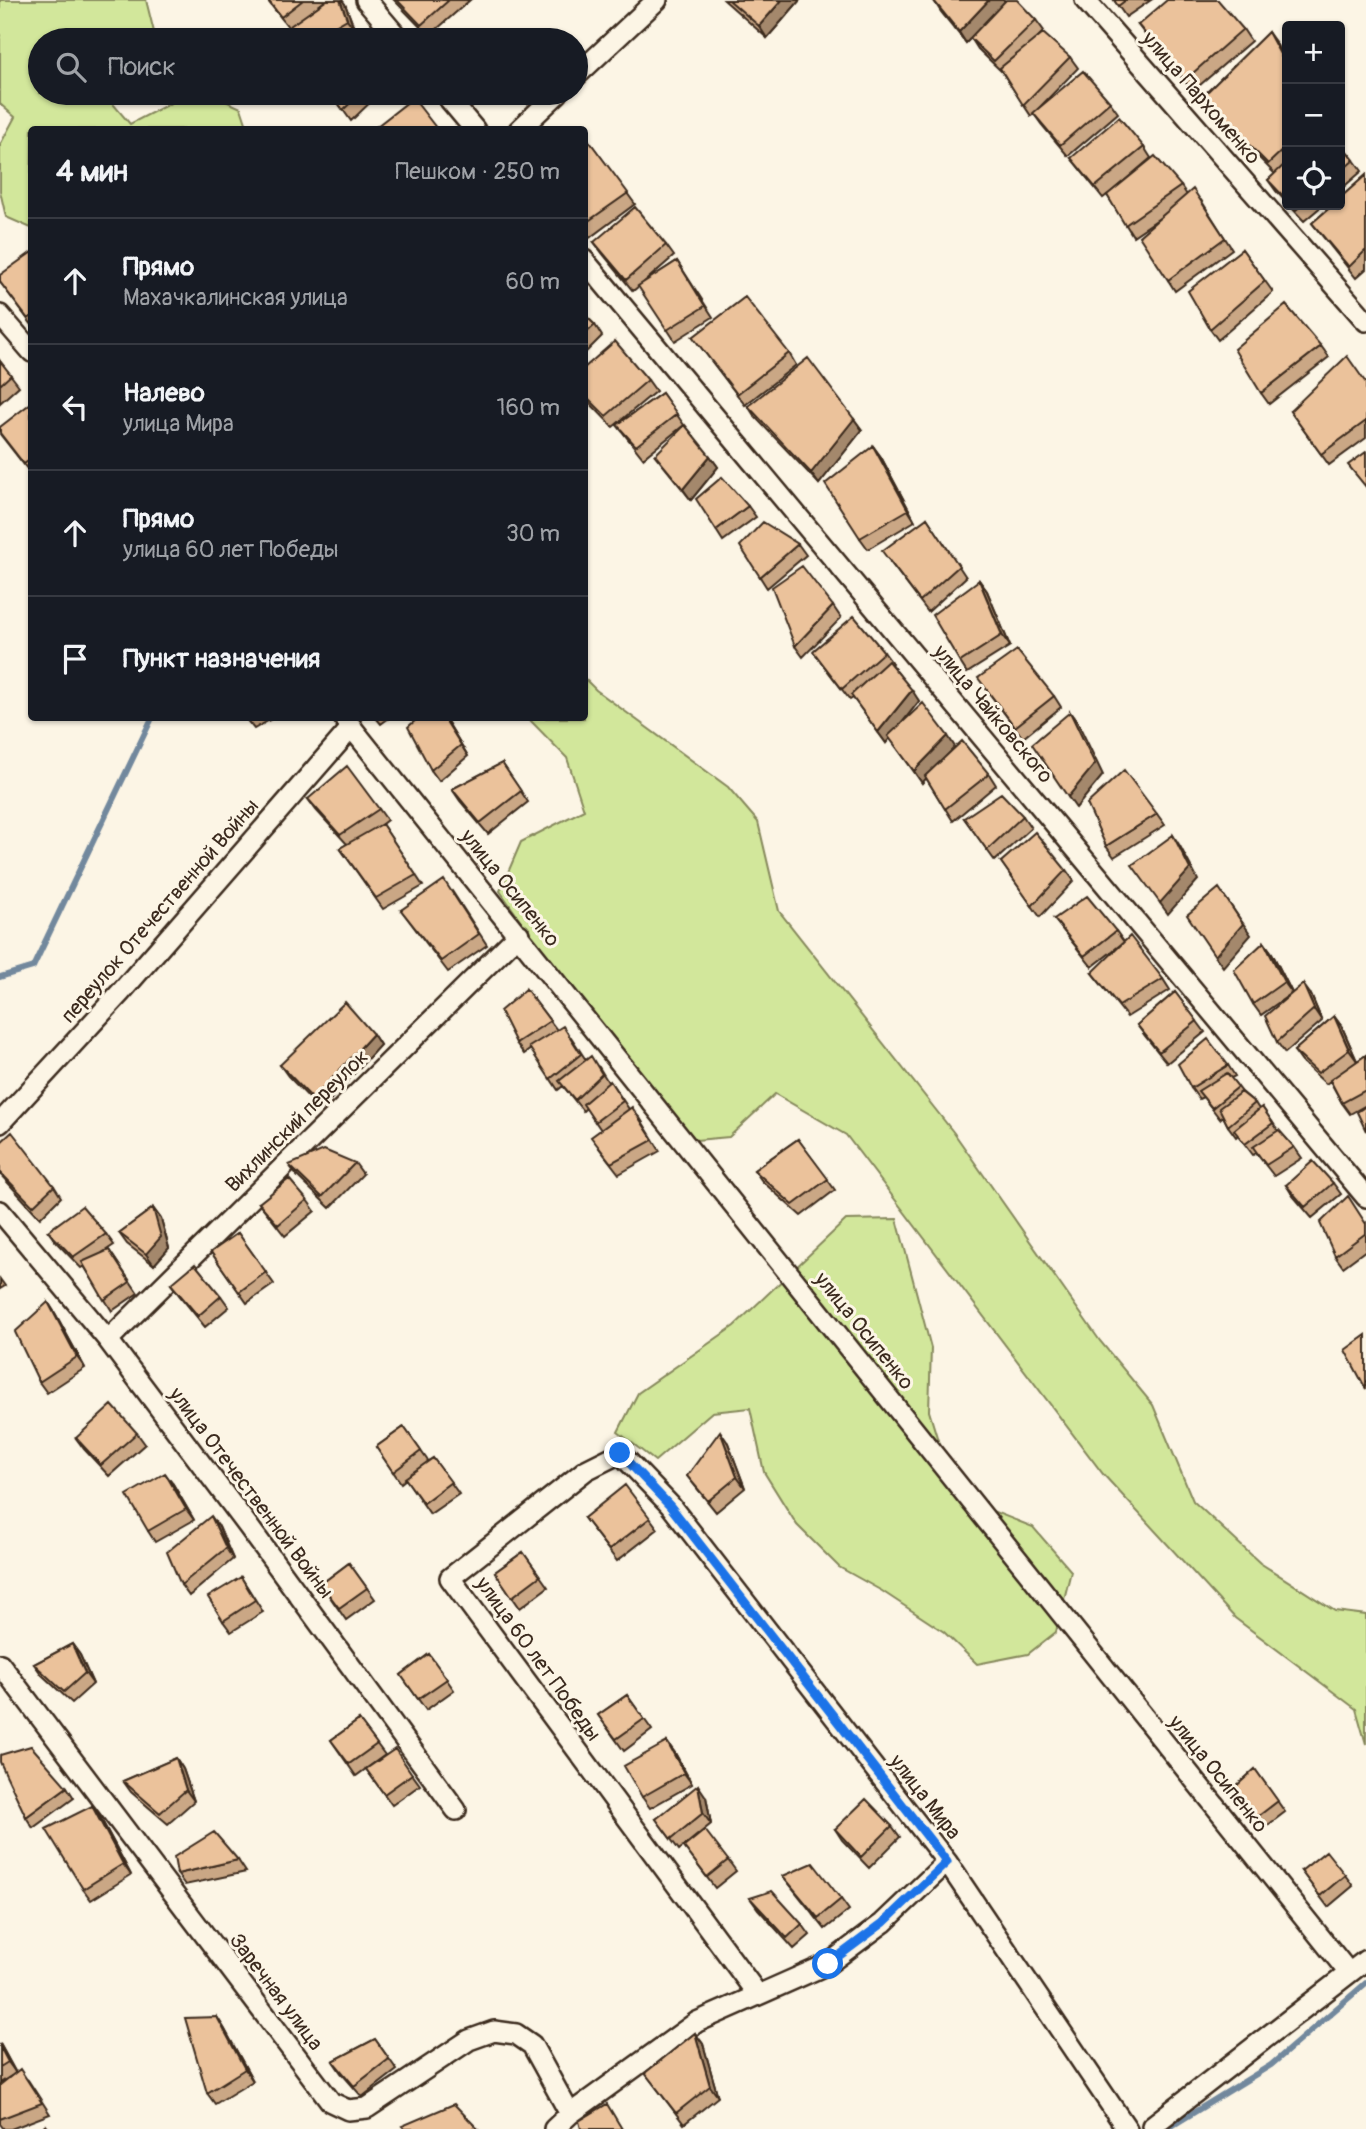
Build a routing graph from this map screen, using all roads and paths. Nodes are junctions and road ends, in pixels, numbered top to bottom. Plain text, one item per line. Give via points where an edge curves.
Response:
1 (366, 0) edge
2 (657, 0) edge
3 (1085, 0) edge
4 (390, 28) edge
5 (588, 65) edge
6 (454, 105) edge
7 (545, 105) edge
8 (472, 126) edge
9 (523, 126) edge
10 (588, 265) edge
11 (0, 315) edge
12 (1366, 321) edge
13 (28, 347) edge
14 (348, 722) edge
15 (519, 934) junction
16 (0, 1124) edge
17 (1366, 1197) edge
18 (0, 1211) edge
19 (108, 1340) junction
20 (670, 1506) joint
21 (0, 1664) edge
22 (456, 1810) dead end
23 (947, 1862) junction
24 (1366, 1959) edge
25 (1349, 1973) junction
26 (758, 1996) junction
27 (570, 2114) junction
28 (1152, 2128) edge
29 (554, 2129) edge
30 (1128, 2129) edge

1 - 4 street
2 - 5 street
3 - 12 street, улица Пархоменко
6 - 8 street
7 - 9 street
10 - 17 street, улица Чайковского
11 - 13 street
14 - 15 street, улица Осипенко
14 - 16 street, переулок Отечественной Войны via 121,992
15 - 19 street, Вихлинский переулок
15 - 25 street, улица Осипенко
18 - 19 street, улица Отечественной Войны
19 - 22 street, улица Отечественной Войны
20 - 23 street, улица Мира
20 - 26 street, улица 60 лет Победы via 620,1453 586,1470 450,1578
21 - 27 street, Заречная улица via 331,2102 348,2110 367,2108 469,2040 494,2031 516,2034 532,2045
23 - 26 street via 883,1923 828,1964
23 - 30 street, улица Мира
24 - 25 street
25 - 28 street
26 - 27 street via 697,2022
27 - 29 street

